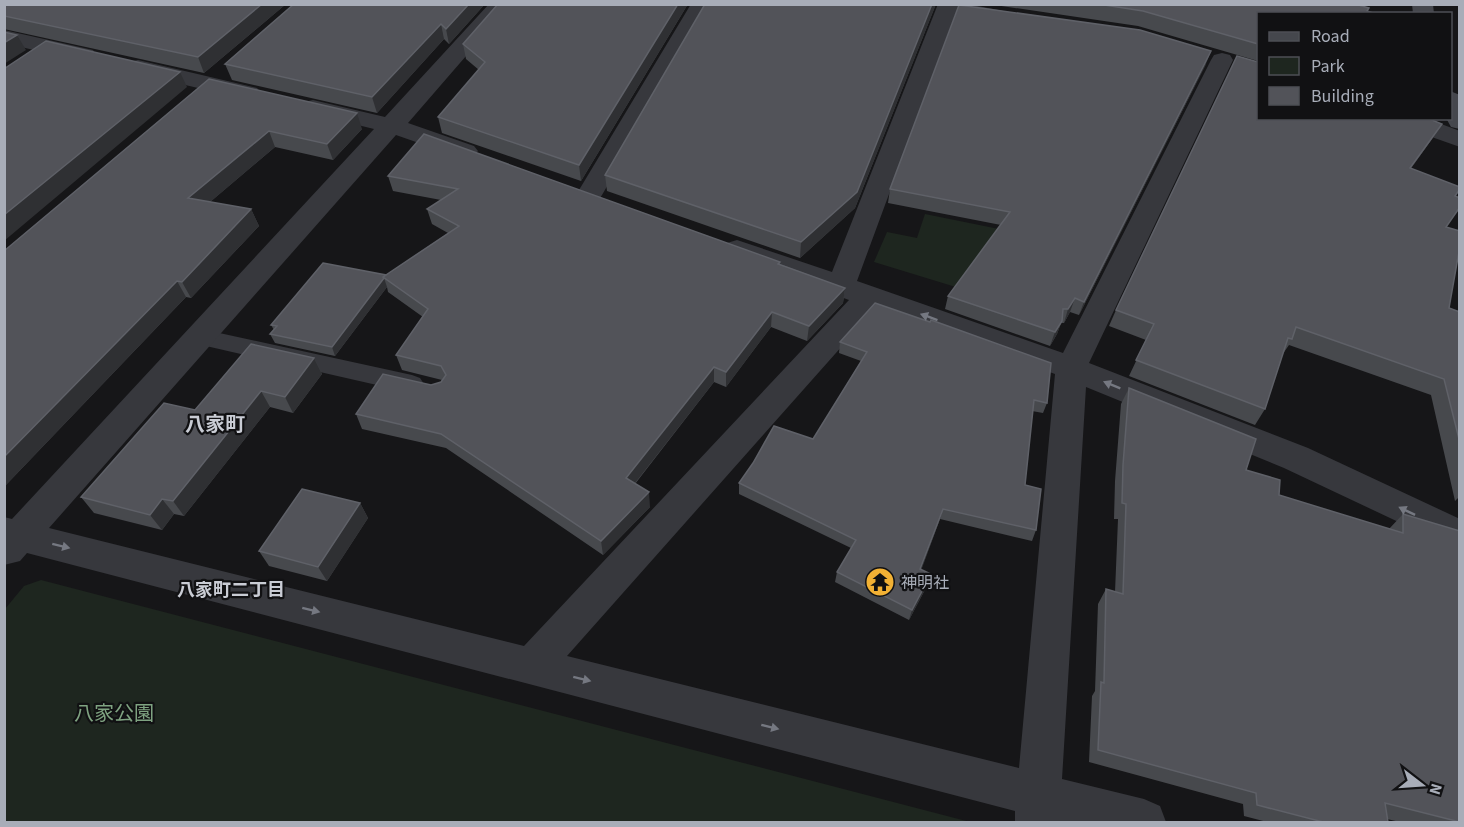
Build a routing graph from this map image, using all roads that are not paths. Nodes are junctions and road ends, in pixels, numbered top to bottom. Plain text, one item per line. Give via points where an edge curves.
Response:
1 (501, 4) edge
2 (702, 4) edge
3 (949, 6) edge
4 (1019, 18) edge
5 (4, 36) edge
6 (50, 46) junction
7 (1221, 59) dead end
8 (236, 62) edge
9 (23, 65) edge
10 (201, 92) junction
11 (1452, 103) edge
12 (1406, 120) edge
13 (1460, 122) edge
14 (394, 126) junction
15 (1460, 140) edge
16 (491, 160) edge
17 (589, 195) edge
18 (709, 239) edge
19 (855, 291) junction
20 (201, 338) junction
21 (1071, 368) junction
22 (437, 389) edge
23 (1460, 536) edge
24 (10, 540) edge
25 (532, 666) junction
26 (1038, 809) edge
27 (1144, 822) edge

1 - 14 street
2 - 17 street
3 - 4 street
3 - 19 street
5 - 6 street
6 - 9 street
6 - 10 street
7 - 21 street
8 - 10 street
10 - 14 street via 285,101
11 - 13 street
12 - 15 street
14 - 16 street
14 - 20 street
18 - 19 street
21 -> 19 street
19 - 25 street
20 - 22 lane
20 - 24 street
23 -> 21 street via 1296,458
21 - 26 street
24 -> 25 street
25 -> 26 street
26 - 27 street

